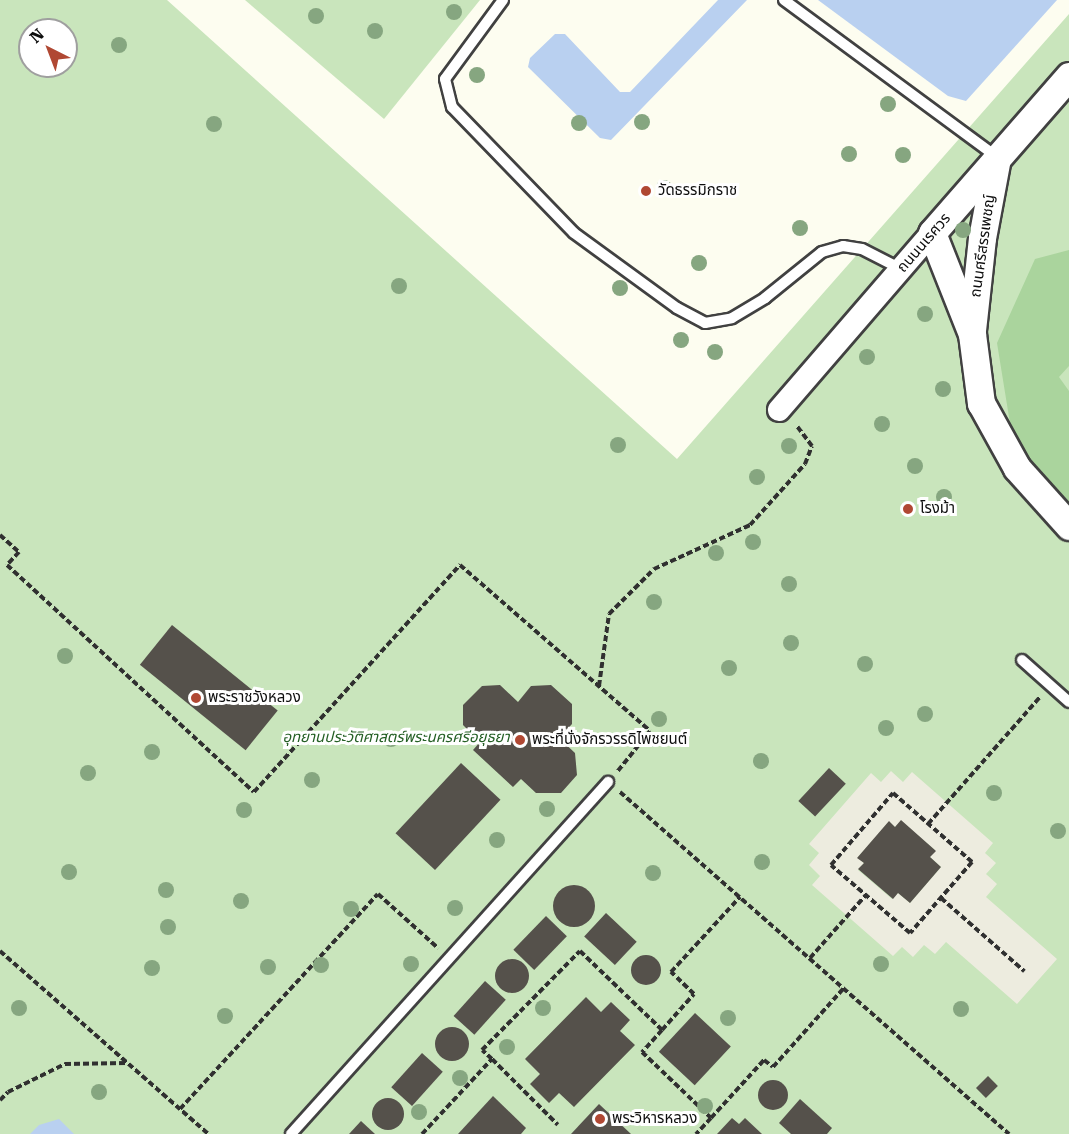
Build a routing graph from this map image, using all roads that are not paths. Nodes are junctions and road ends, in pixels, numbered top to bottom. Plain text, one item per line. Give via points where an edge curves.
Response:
1 (503, 0) edge
2 (784, 0) edge
3 (1069, 76) edge
4 (998, 157) junction
5 (932, 233) junction
6 (901, 269) junction
7 (972, 334) junction
8 (779, 410) road end
9 (1069, 526) edge
10 (1022, 660) dead end
11 (1069, 702) edge
12 (608, 782) road end
13 (291, 1134) edge

1 - 6 lane via 445,79 452,106 574,232 677,308 705,323 732,318 765,298 822,252 843,246 862,249
2 - 4 lane
3 - 4 street, ถนนนเรศวร
4 - 5 street, ถนนนเรศวร
4 - 7 street, ถนนศรีสรรเพชญ์ via 982,238
5 - 6 street, ถนนนเรศวร
5 - 7 street, ถนนศรีสรรเพชญ์
6 - 8 street, ถนนนเรศวร
7 - 9 street, ถนนศรีสรรเพชญ์ via 981,403 1017,468
10 - 11 lane
12 - 13 lane

